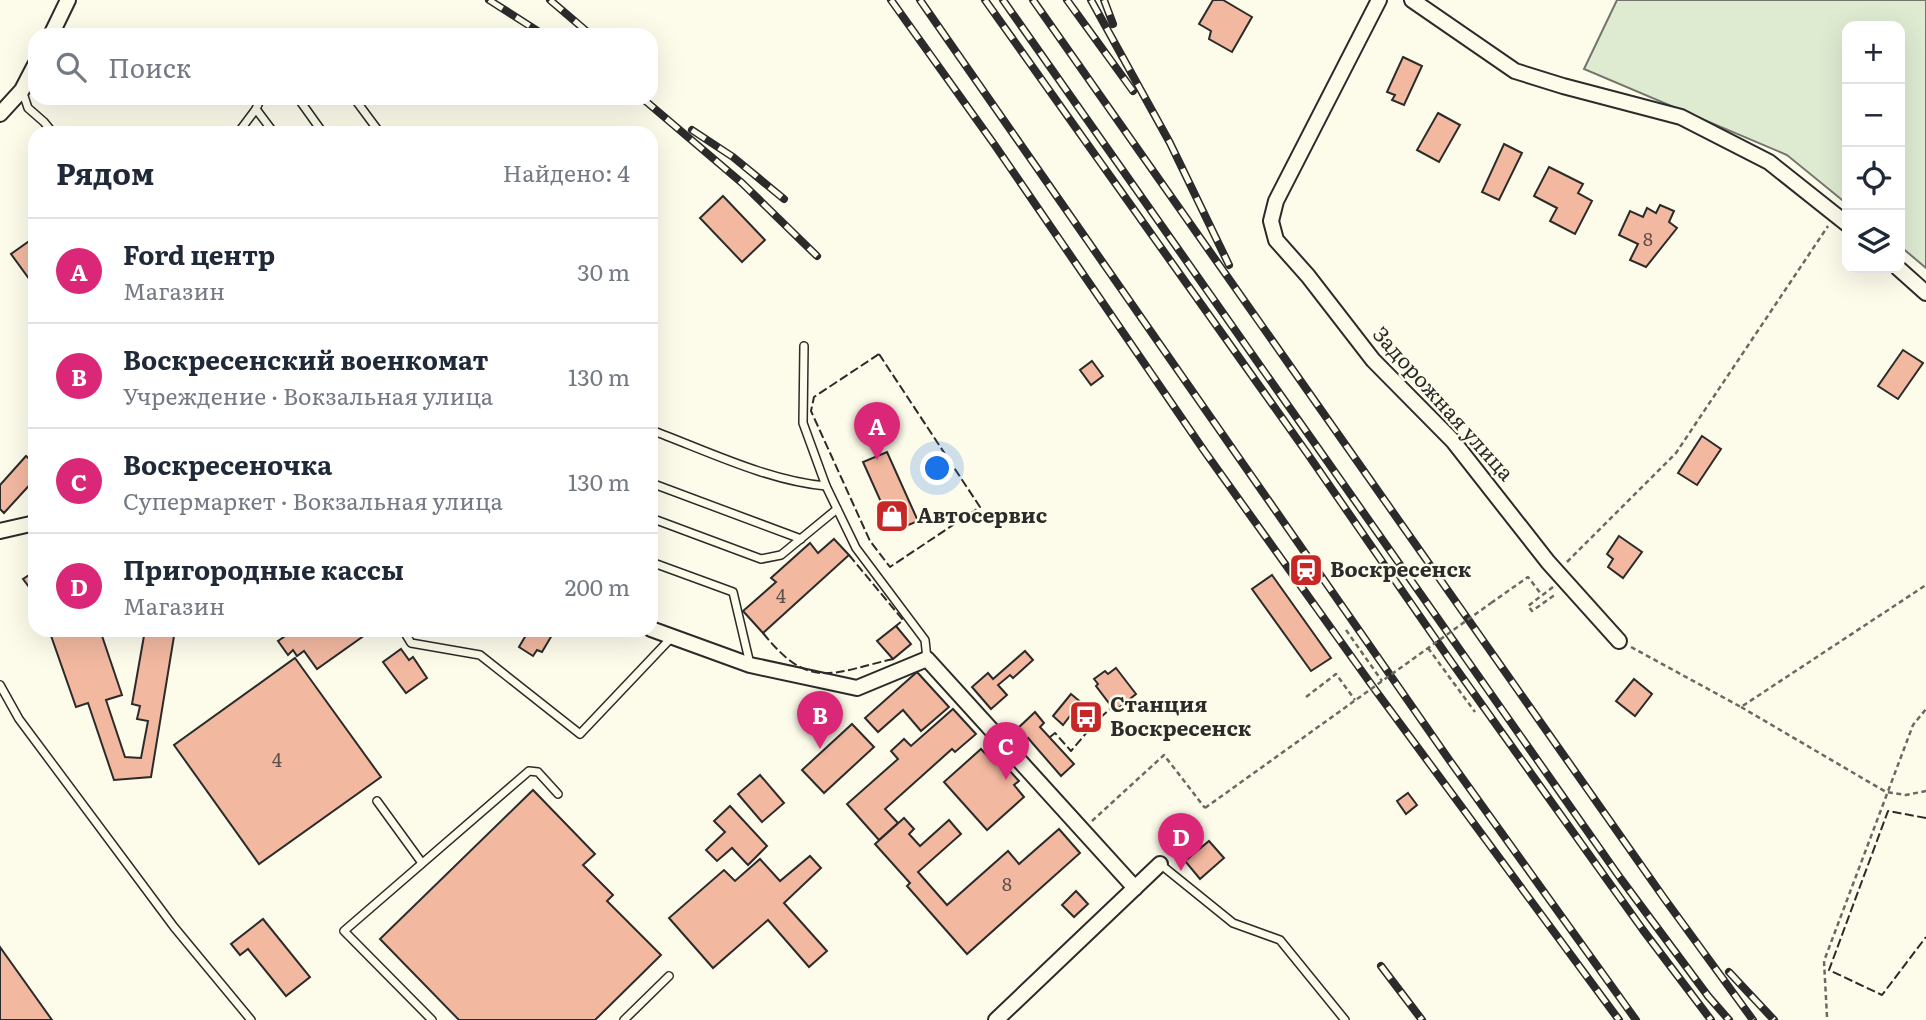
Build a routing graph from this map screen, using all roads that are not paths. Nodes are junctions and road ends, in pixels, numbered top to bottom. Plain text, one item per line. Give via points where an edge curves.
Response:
1 (68, 0) edge
2 (1412, 0) edge
3 (1372, 3) edge
4 (54, 28) edge
5 (28, 78) edge
6 (22, 90) junction
7 (258, 105) edge
8 (304, 105) edge
9 (359, 105) edge
10 (256, 109) junction
11 (0, 114) edge
12 (47, 126) edge
13 (243, 126) edge
14 (269, 126) edge
15 (318, 126) edge
16 (375, 126) edge
17 (1842, 219) edge
18 (1904, 273) edge
19 (1926, 293) edge
20 (804, 346) dead end
21 (658, 432) edge
22 (826, 485) junction
23 (658, 486) edge
24 (837, 509) junction
25 (658, 521) edge
26 (28, 525) edge
27 (0, 531) edge
28 (801, 539) junction
29 (658, 565) edge
30 (658, 632) edge
31 (407, 637) edge
32 (671, 637) junction
33 (1619, 641) road end
34 (928, 659) junction
35 (750, 664) junction
36 (0, 685) edge
37 (558, 794) dead end
38 (377, 801) dead end
39 (422, 863) junction
40 (1160, 864) joint
41 (1135, 888) junction
42 (669, 976) dead end
43 (251, 1020) edge
44 (432, 1020) edge
45 (624, 1020) edge
46 (996, 1020) edge
47 (1345, 1020) edge

1 - 4 street
2 - 17 street via 1515,71 1681,117 1769,162
3 - 33 street, Задорожная улица via 1276,201 1270,221 1276,240 1373,360 1453,440
5 - 6 street
6 - 11 street
6 - 12 lane via 28,108
7 - 10 lane
8 - 15 lane
9 - 16 lane
10 - 13 lane
10 - 14 lane
18 - 19 street
20 - 22 lane via 803,423
21 - 22 lane via 762,471
22 - 24 lane
23 - 28 lane
24 - 28 lane
24 - 34 lane via 856,548 925,640
25 - 28 lane via 761,559 781,555
26 - 27 street
29 - 35 lane via 733,592
30 - 32 street
31 - 32 lane via 411,643 480,655 580,734
32 - 35 street
34 - 35 street via 857,688
34 - 41 street
36 - 43 lane via 19,719 166,916
37 - 39 lane via 538,772 529,771
38 - 39 lane
39 - 44 lane via 344,931
40 - 41 street
40 - 47 lane via 1233,923 1280,940
41 - 46 street
42 - 45 lane

